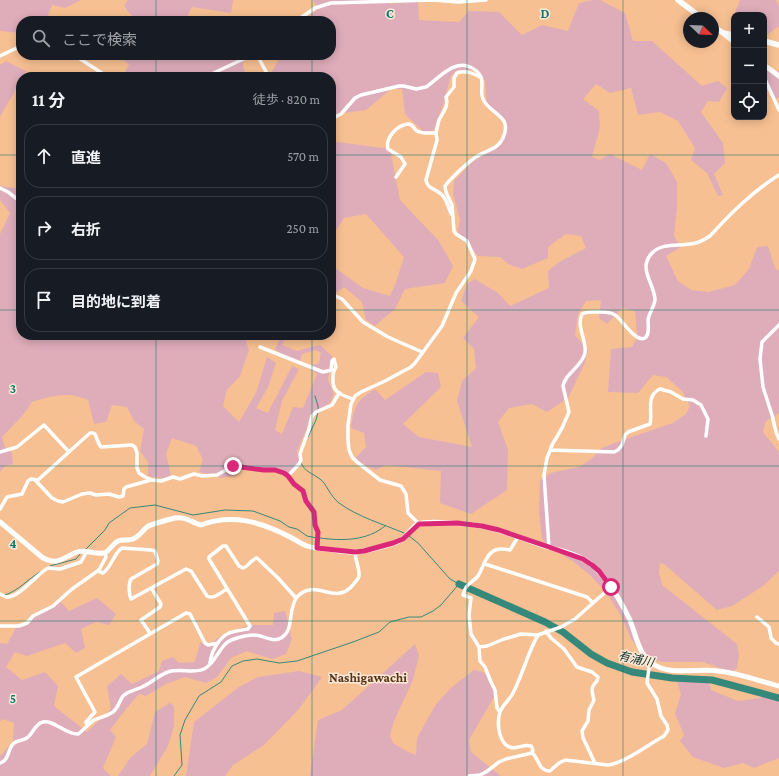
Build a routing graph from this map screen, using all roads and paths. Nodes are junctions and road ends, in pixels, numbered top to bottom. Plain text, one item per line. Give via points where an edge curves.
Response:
1 (486, 0) edge
2 (678, 0) edge
3 (694, 12) edge
4 (303, 16) edge
5 (719, 30) edge
6 (723, 33) junction
7 (731, 34) edge
8 (731, 40) edge
9 (767, 42) edge
10 (779, 45) edge
11 (16, 48) edge
12 (0, 56) edge
13 (82, 60) edge
14 (241, 60) edge
15 (260, 60) edge
16 (767, 67) edge
17 (100, 72) edge
18 (216, 72) edge
19 (267, 72) edge
20 (779, 76) edge
21 (481, 78) junction
22 (767, 83) edge
23 (778, 104) edge
24 (779, 110) edge
25 (336, 116) edge
26 (436, 133) junction
27 (779, 175) edge
28 (396, 177) dead end
29 (0, 188) edge
30 (16, 198) edge
31 (453, 216) junction
32 (336, 296) edge
33 (779, 325) edge
34 (260, 347) dead end
35 (422, 352) junction
36 (340, 393) junction
37 (353, 399) junction
38 (706, 436) dead end
39 (779, 439) edge
40 (550, 450) junction
41 (0, 452) edge
42 (69, 452) junction
43 (288, 476) junction
44 (36, 480) junction
45 (152, 480) junction
46 (0, 508) edge
47 (0, 522) edge
48 (419, 524) junction
49 (518, 537) junction
50 (317, 545) junction
51 (549, 547) junction
52 (87, 551) junction
53 (105, 552) junction
54 (355, 552) junction
55 (485, 564) junction
56 (99, 570) junction
57 (611, 587) junction
58 (152, 588) junction
59 (227, 589) junction
60 (0, 594) edge
61 (296, 598) junction
62 (593, 603) junction
63 (757, 616) dead end
64 (0, 626) edge
65 (546, 631) junction
66 (150, 633) junction
67 (538, 635) junction
68 (218, 643) junction
69 (779, 644) edge
70 (479, 647) junction
71 (210, 664) junction
72 (650, 666) junction
73 (779, 686) edge
74 (500, 712) junction
75 (87, 726) junction
76 (532, 753) junction
77 (0, 763) edge
78 (595, 764) junction
79 (469, 776) edge

1 - 4 street via 331,3 315,8
2 - 3 main road
5 - 6 main road
6 - 7 main road
6 - 8 street
9 - 10 main road
11 - 12 street
13 - 17 street
14 - 18 street
15 - 19 street
16 - 20 street
21 - 25 street via 473,68 460,65 426,88 399,86 361,95
21 - 26 street via 473,73 457,73 454,87 446,98 448,103
21 - 31 street via 482,99 503,120 504,136 499,144 476,157 447,183 445,189
22 - 23 street
23 - 24 street
26 - 28 street via 418,132 408,124 397,128 387,144 405,164
26 - 31 street via 437,140 426,184 442,194
27 - 40 street via 735,208 705,240 664,246 653,252 647,263 647,275 655,299 646,337 636,337 612,313 582,314 580,326 585,346 584,356 563,383 569,412
29 - 30 street
31 - 35 street via 454,231 467,241 474,255 474,264 456,293 442,326
32 - 35 street via 342,299 363,322 388,337
33 - 39 street via 762,342 760,359 763,387
34 - 36 street via 323,372 331,370 334,359 336,367 333,373 333,388
35 - 37 street via 411,367 361,392
36 - 37 street
36 - 43 street via 332,405 312,416 299,464
37 - 48 street via 348,431 352,457 380,480 401,486 406,494 408,513
38 - 40 street via 709,423 701,405 660,389 655,392 650,403 650,424 628,432 618,450
40 - 51 street via 544,480
41 - 42 street via 17,447 44,425
42 - 44 street
42 - 45 street via 90,433 95,434 101,447 132,445 137,453 139,473
43 - 45 street via 275,470 233,466 217,475 194,474 180,479 173,477 161,481
43 - 50 street via 303,491 314,512 318,532
44 - 45 street via 52,498 62,502 90,493 119,497 123,496 126,487
44 - 46 street via 28,481 22,494 7,497
47 - 52 street via 49,561 62,560 76,552
48 - 49 street via 457,523 482,526
48 - 54 street via 403,539
49 - 51 street
49 - 55 street via 512,549 493,551
50 - 53 street via 307,546 272,528 239,519 212,521 201,525 184,518 151,525 132,539 118,541
50 - 54 street
51 - 57 street via 583,559 599,571
52 - 53 street
52 - 60 street via 81,562 60,569 48,568 18,592 5,597
53 - 56 street via 106,557
54 - 61 street via 359,576 349,590 336,594 308,589
55 - 62 street via 587,597
55 - 70 street via 477,577 466,585 463,595 471,598 471,634
56 - 58 street via 103,573 107,570 122,548 155,551 157,564 129,582 130,598 133,599
56 - 64 street via 53,606 27,622 19,626
57 - 62 street
57 - 72 street
58 - 59 street via 186,569 191,571 210,598
58 - 66 street via 161,604 160,607 140,620
59 - 61 street via 209,560 209,556 224,546 242,568 246,568 254,558 257,558
59 - 68 street via 250,628 228,634
61 - 71 street via 290,612 288,630 283,637 273,640 253,635 232,639
62 - 65 street via 561,627
63 - 69 street via 769,627 771,638
65 - 67 street
65 - 78 street via 577,667 598,677 592,689 594,700 589,710 588,721 582,731
66 - 68 street via 188,613 205,643
66 - 75 street via 76,677 95,712 86,722
67 - 70 street via 521,634
67 - 74 street via 514,693
68 - 71 street
70 - 74 street via 480,661 495,690 497,708
71 - 75 street via 200,670 167,672 127,693 114,711
72 - 73 street via 672,670 716,670
72 - 78 street via 648,686 657,699 668,730 614,764
74 - 76 street via 500,736 504,743 513,748 528,745 533,747
75 - 77 street via 78,734 74,734 43,722 27,739 14,743 5,760
76 - 78 street via 546,771 550,771 565,760
76 - 79 street via 506,759 480,775

